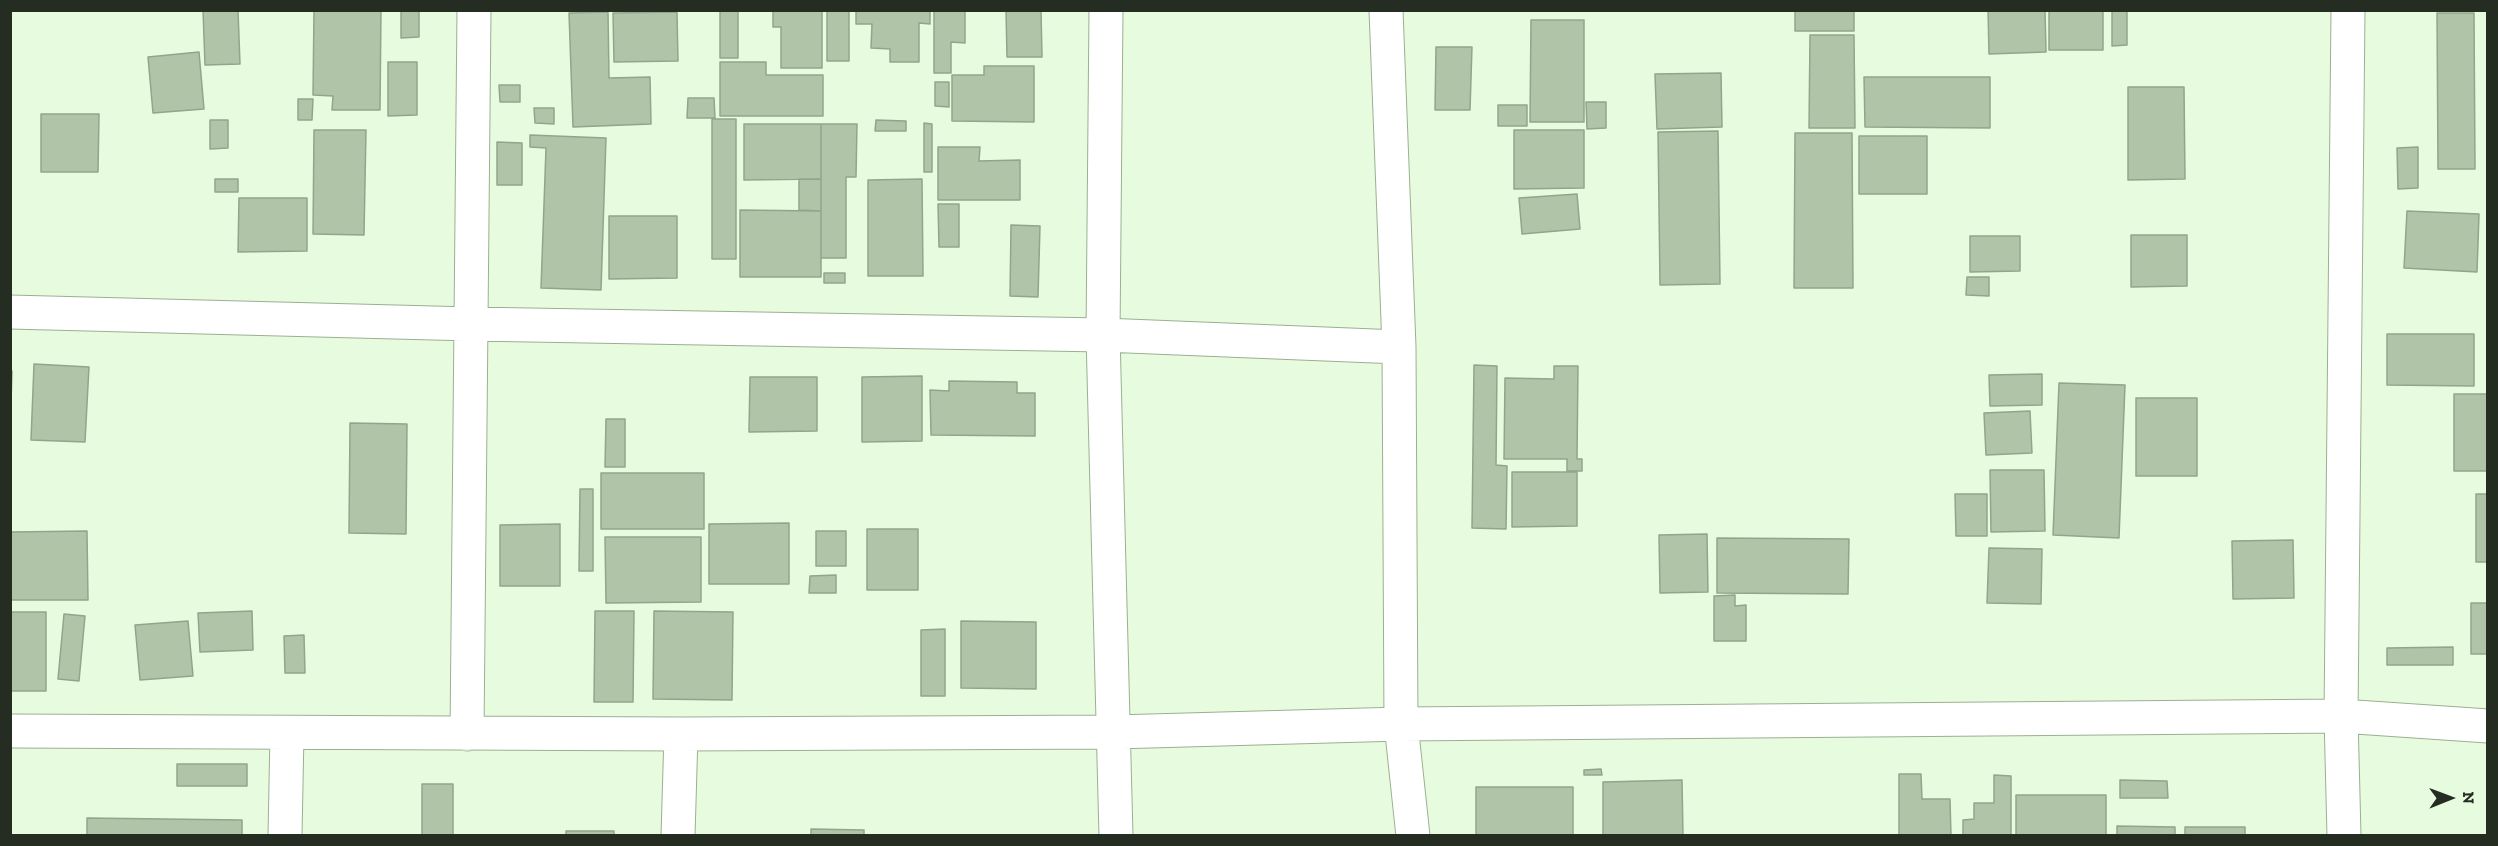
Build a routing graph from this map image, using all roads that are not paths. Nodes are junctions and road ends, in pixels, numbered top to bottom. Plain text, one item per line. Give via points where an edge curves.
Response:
1 (474, 10) edge
2 (1106, 10) edge
3 (1386, 10) edge
4 (2348, 10) edge
5 (10, 312) edge
6 (472, 324) junction
7 (1103, 335) junction
8 (1399, 347) junction
9 (2341, 716) junction
10 (1401, 724) junction
11 (2487, 726) edge
12 (10, 731) edge
13 (1114, 732) junction
14 (287, 733) junction
15 (466, 734) junction
16 (681, 735) junction
17 (285, 836) edge
18 (678, 836) edge
19 (1116, 836) edge
20 (1413, 836) edge
21 (2344, 836) edge

1 - 6 street
2 - 7 street
3 - 8 street
4 - 9 street
5 - 6 street
6 - 7 street
6 - 15 street
7 - 8 street
7 - 13 street
8 - 10 street
9 - 10 street
9 - 11 street
9 - 21 street
10 - 13 street
10 - 20 street
12 - 14 street
13 - 16 street
13 - 19 street
14 - 15 street
14 - 17 street
15 - 16 street
16 - 18 street

